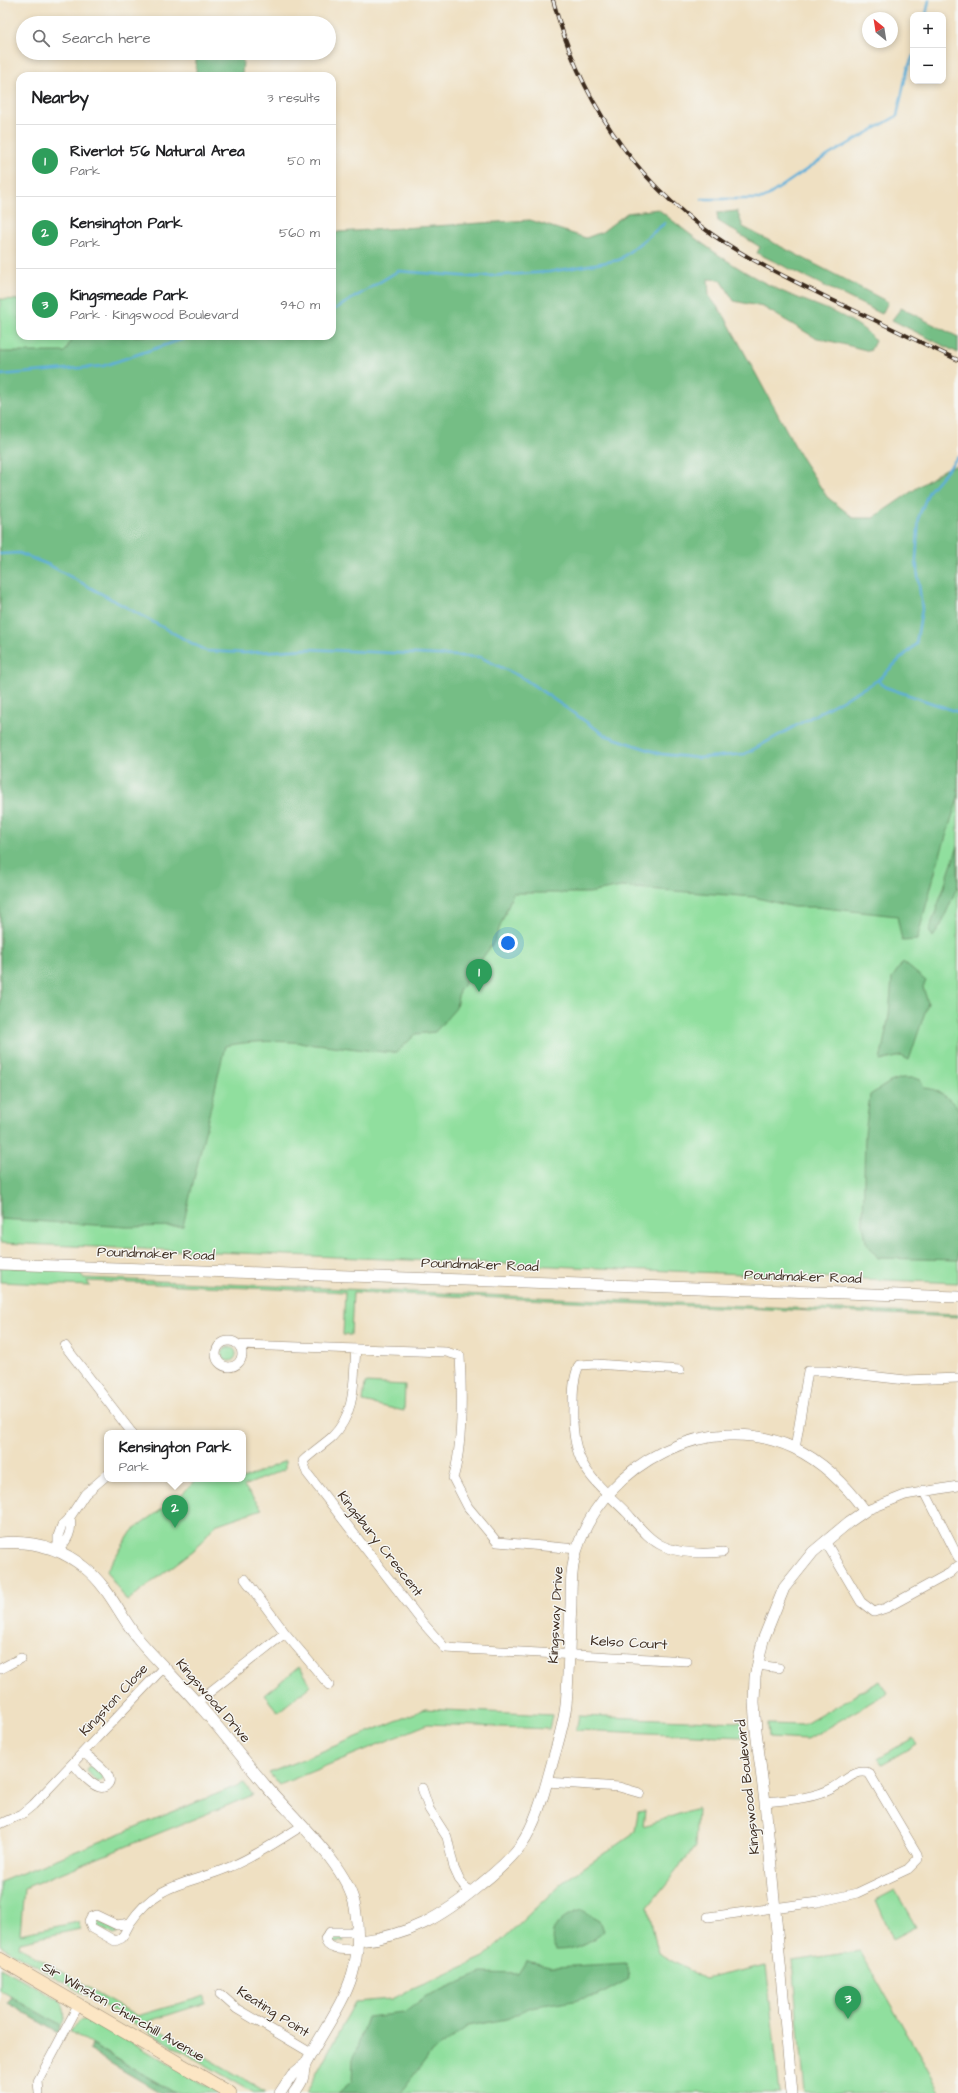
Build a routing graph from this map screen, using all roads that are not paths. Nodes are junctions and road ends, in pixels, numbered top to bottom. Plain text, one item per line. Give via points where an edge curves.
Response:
1 (0, 1264) edge
2 (958, 1297) edge
3 (239, 1345) dead end
4 (65, 1346) dead end
5 (356, 1349) junction
6 (680, 1370) dead end
7 (958, 1378) edge
8 (130, 1430) edge
9 (795, 1449) junction
10 (104, 1478) edge
11 (958, 1486) edge
12 (924, 1490) junction
13 (607, 1494) junction
14 (865, 1511) junction
15 (825, 1541) junction
16 (0, 1543) edge
17 (577, 1549) junction
18 (58, 1551) junction
19 (723, 1552) dead end
20 (958, 1557) edge
21 (958, 1566) edge
22 (244, 1579) dead end
23 (285, 1633) junction
24 (569, 1654) junction
25 (21, 1658) dead end
26 (687, 1661) dead end
27 (758, 1665) junction
28 (164, 1667) junction
29 (779, 1668) dead end
30 (0, 1669) edge
31 (329, 1685) dead end
32 (197, 1702) junction
33 (84, 1753) junction
34 (73, 1764) junction
35 (547, 1782) junction
36 (422, 1788) dead end
37 (640, 1793) dead end
38 (765, 1802) junction
39 (2, 1820) edge
40 (302, 1826) junction
41 (470, 1893) junction
42 (775, 1907) junction
43 (708, 1917) dead end
44 (130, 1923) dead end
45 (358, 1941) junction
46 (0, 1959) edge
47 (220, 1994) dead end
48 (79, 2004) junction
49 (311, 2053) junction
50 (304, 2065) junction
51 (39, 2093) edge
52 (230, 2093) edge
53 (280, 2093) edge
54 (294, 2093) edge
55 (792, 2093) edge

1 - 2 street, Poundmaker Road
3 - 5 street
4 - 8 street
5 - 17 street via 446,1352 460,1356 462,1376 458,1458 453,1478 468,1506 497,1542
5 - 24 street, Kingsbury Crescent via 353,1398 348,1413 332,1437 303,1461 307,1473 445,1648
6 - 13 street via 579,1365 574,1377 573,1440 583,1465
7 - 9 street via 898,1380 808,1371
9 - 13 street, Kingsway Drive via 769,1440 742,1436 688,1442 663,1451 639,1465
9 - 14 street, Kingsway Drive via 835,1477
10 - 18 street via 85,1494 70,1517 72,1526 68,1538
11 - 12 street, Kingswood Boulevard
12 - 14 street, Kingswood Boulevard
12 - 20 street
13 - 17 street, Kingsway Drive
13 - 19 street via 662,1546 706,1554
14 - 15 street, Kingswood Boulevard
15 - 21 street via 861,1602 874,1612 950,1573
15 - 27 street, Kingswood Boulevard via 784,1588 763,1640
16 - 18 street, Kingswood Drive via 29,1543
17 - 24 street, Kingsway Drive via 572,1580
18 - 28 street, Kingswood Drive via 77,1562 97,1579 132,1630
22 - 23 street
23 - 31 street
23 - 32 street
24 - 26 street, Kelso Court
24 - 35 street, Kingsway Drive via 566,1707
25 - 30 street
27 - 29 street
27 - 38 street, Kingswood Boulevard via 754,1702
28 - 32 street, Kingswood Drive
28 - 33 street, Kingston Close
32 - 40 street, Kingswood Drive
33 - 34 street, Kingston Close
33 - 34 street, Kingston Close via 108,1775 110,1780 107,1785 102,1788 97,1786
34 - 39 street, Kingston Close via 22,1814
35 - 37 street via 619,1786
35 - 41 street, Kingsway Drive via 534,1821 522,1844 505,1864
36 - 41 street via 429,1809 447,1838 457,1874
38 - 42 street, Kingswood Boulevard
38 - 42 street via 812,1796 832,1789 856,1773 867,1772 917,1854 918,1860 908,1869 857,1893 818,1902
40 - 44 street via 232,1867 168,1888 146,1903
40 - 45 street, Kingswood Drive via 344,1878 355,1906
41 - 45 street, Kingsway Drive via 442,1914 403,1933 378,1940
42 - 43 street
42 - 55 street, Kingswood Boulevard
45 - 49 street, Kingswood Drive via 357,1960 348,1991
46 - 48 main road, Sir Winston Churchill Avenue
47 - 49 street, Keating Point via 237,2009
48 - 51 street via 38,2081
48 - 52 main road, Sir Winston Churchill Avenue
49 - 50 street, Kingswood Drive
50 - 53 street, Kingswood Drive via 292,2075
50 - 54 street, Kingswood Drive via 302,2080

